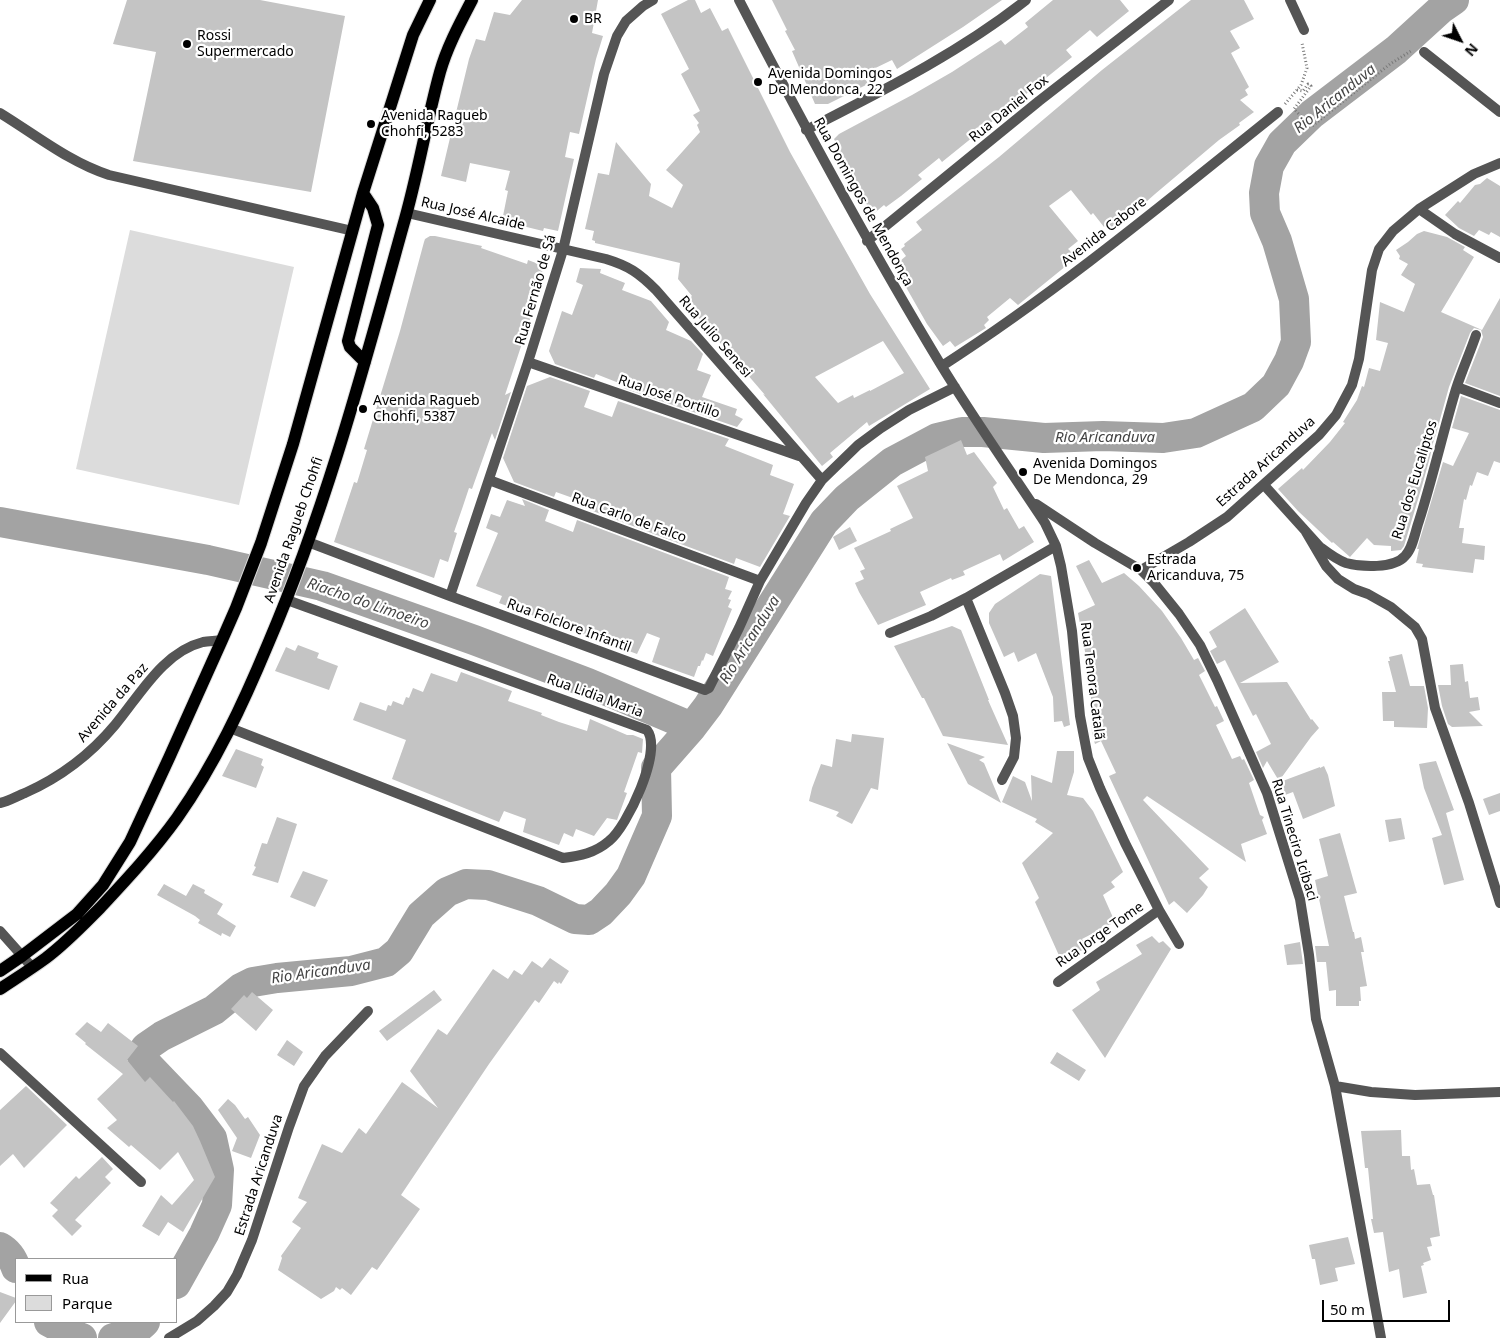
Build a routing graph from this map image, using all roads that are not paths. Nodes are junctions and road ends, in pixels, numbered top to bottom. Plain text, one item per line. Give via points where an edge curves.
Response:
1 (430, 0) edge
2 (472, 0) edge
3 (654, 0) edge
4 (739, 0) edge
5 (1026, 0) edge
6 (1168, 0) edge
7 (1290, 0) edge
8 (1304, 30) road end
9 (1424, 52) road end
10 (1278, 112) road end
11 (1500, 112) edge
12 (0, 113) edge
13 (806, 130) junction
14 (1500, 163) edge
15 (364, 193) junction
16 (1419, 208) junction
17 (407, 213) junction
18 (354, 231) junction
19 (868, 241) junction
20 (562, 250) junction
21 (1500, 258) edge
22 (1476, 335) dead end
23 (365, 362) junction
24 (528, 362) junction
25 (942, 366) junction
26 (955, 387) junction
27 (1457, 387) junction
28 (1500, 403) edge
29 (800, 456) junction
30 (489, 480) junction
31 (822, 480) junction
32 (1264, 485) junction
33 (1029, 498) junction
34 (1306, 532) junction
35 (308, 542) junction
36 (1056, 546) junction
37 (1141, 570) junction
38 (760, 581) junction
39 (289, 596) junction
40 (450, 596) junction
41 (966, 598) junction
42 (890, 632) dead end
43 (222, 640) junction
44 (230, 728) junction
45 (1002, 780) dead end
46 (0, 803) edge
47 (1500, 903) edge
48 (1159, 910) junction
49 (0, 930) edge
50 (1179, 944) dead end
51 (22, 956) junction
52 (32, 967) junction
53 (0, 971) edge
54 (1058, 982) dead end
55 (0, 989) edge
56 (368, 1012) dead end
57 (0, 1053) edge
58 (1335, 1086) junction
59 (1500, 1092) edge
60 (141, 1182) dead end
61 (168, 1338) edge
62 (1381, 1338) edge

1 - 15 main road, Avenida Ragueb Chohfi via 413,35
2 - 17 main road, Avenida Ragueb Chohfi via 441,70
3 - 20 street, Rua Fernão de Sá via 626,21 617,36 604,74
4 - 13 street, Rua Domingos de Mendonça
5 - 13 street via 1000,21 932,64
6 - 19 street, Rua Daniel Fox
7 - 8 street
9 - 11 street
10 - 25 street, Avenida Cabore via 1090,262
12 - 18 street via 90,169
13 - 19 street, Rua Domingos de Mendonça
14 - 16 street, Estrada Aricanduva via 1474,174
15 - 18 main road, Avenida Ragueb Chohfi
15 - 23 main road via 378,225 348,341
16 - 21 street via 1455,234
16 - 32 street, Estrada Aricanduva via 1393,231 1379,249 1372,270 1359,358 1352,385 1336,415
17 - 20 street, Rua José Alcaide
17 - 23 main road, Avenida Ragueb Chohfi
18 - 43 main road, Avenida Ragueb Chohfi via 293,444 261,543
19 - 25 street, Rua Domingos de Mendonça
20 - 24 street, Rua Fernão de Sá
20 - 29 street, Rua Julio Senesi via 625,265 642,276
22 - 27 street
23 - 35 main road, Avenida Ragueb Chohfi
24 - 29 street, Rua José Portillo
24 - 30 street, Rua Fernão de Sá
25 - 26 street, Rua Domingos de Mendonça
26 - 31 street via 881,428
26 - 33 street, Rua Domingos de Mendonça
27 - 28 street
27 - 34 street, Rua dos Eucaliptos via 1424,504 1404,557 1382,565 1345,563 1330,555
29 - 31 street, Rua Julio Senesi
30 - 38 street, Rua Carlo de Falco
30 - 40 street, Rua Fernão de Sá
31 - 38 street
32 - 34 street, Rua dos Eucaliptos
32 - 37 street, Estrada Aricanduva via 1227,516
33 - 36 street, Rua Tenora Catalã
33 - 37 street, Rua Tineciro Icibaci via 1043,510
34 - 47 street via 1326,566 1338,578 1391,606 1415,627 1422,639 1435,708 1472,811
35 - 39 main road, Avenida Ragueb Chohfi
35 - 40 street, Rua Folclore Infantil
36 - 41 street
36 - 48 street, Rua Tenora Catalã via 1068,608 1088,758
37 - 58 street, Rua Tineciro Icibaci via 1180,614 1200,645 1267,794 1300,899 1316,1019
38 - 40 street, Rua Folclore Infantil via 709,688 704,691
39 - 44 main road, Avenida Ragueb Chohfi
39 - 44 street, Rua Lidia Maria via 647,730 652,745 650,761 631,810 618,833 608,842 581,856 563,858
41 - 42 street
41 - 45 street via 1013,716 1014,757
43 - 46 street, Avenida da Paz via 202,642 174,657 158,671 91,751 67,771
43 - 51 main road, Avenida Ragueb Chohfi via 125,849 102,885 77,914
44 - 52 main road, Avenida Ragueb Chohfi via 198,785 144,860 76,933
48 - 50 street, Rua Tenora Catalã
48 - 54 street, Rua Jorge Tome
49 - 51 street
51 - 52 street
51 - 53 main road, Avenida Ragueb Chohfi
52 - 55 main road, Avenida Ragueb Chohfi
56 - 61 street, Estrada Aricanduva via 325,1056 304,1086 252,1240 227,1292 197,1321
57 - 60 street
58 - 59 street via 1415,1095
58 - 62 street, Rua Tineciro Icibaci

